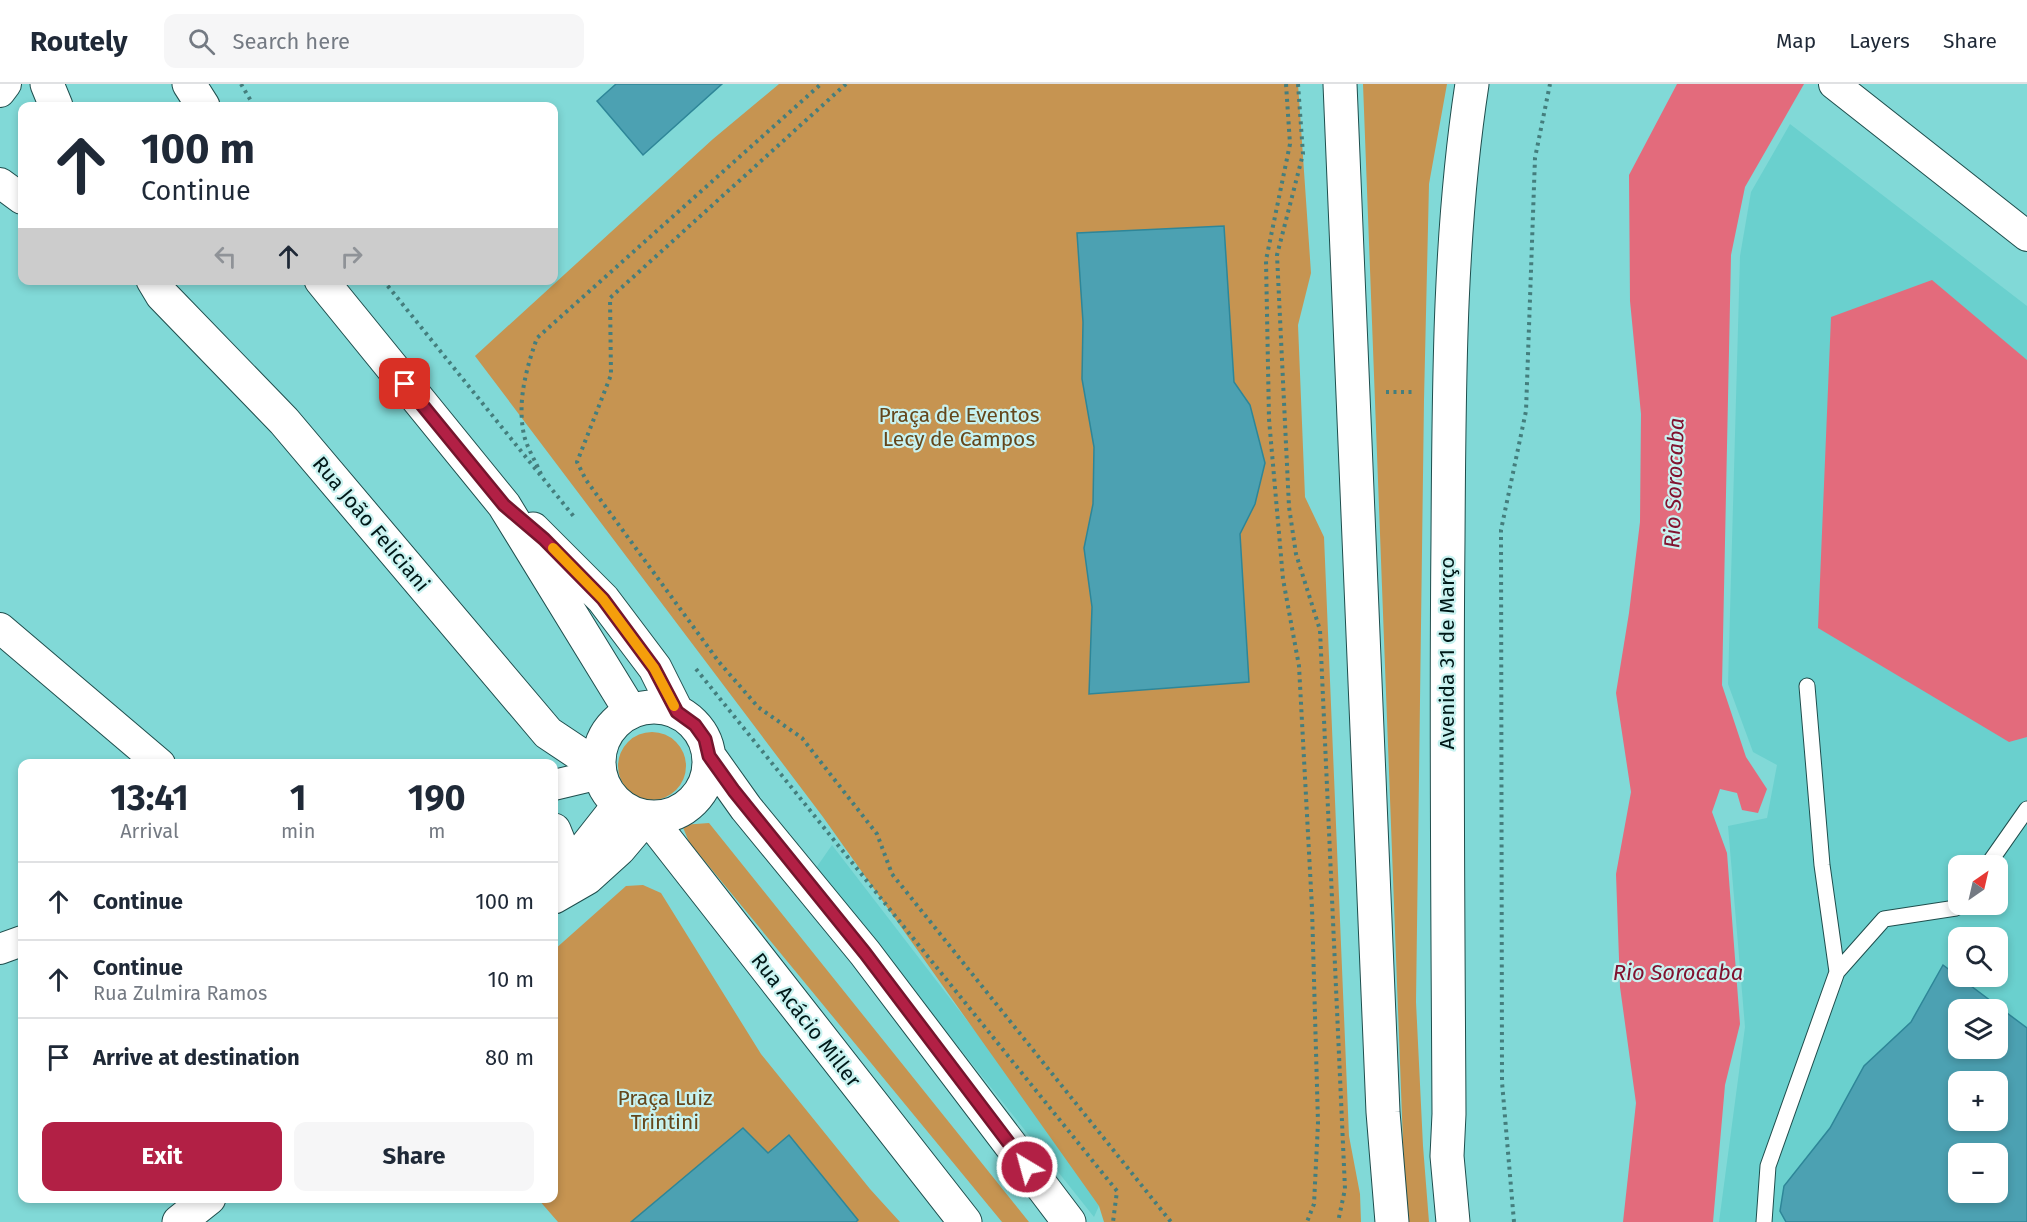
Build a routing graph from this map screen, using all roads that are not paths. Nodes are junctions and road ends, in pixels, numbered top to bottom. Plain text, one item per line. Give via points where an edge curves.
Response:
1 (6, 84) edge
2 (47, 84) edge
3 (189, 84) edge
4 (1340, 84) edge
5 (1472, 84) edge
6 (1835, 85) edge
7 (0, 92) edge
8 (54, 102) edge
9 (201, 102) edge
10 (0, 183) edge
11 (18, 196) edge
12 (2027, 236) edge
13 (152, 285) edge
14 (325, 285) edge
15 (504, 505) junction
16 (0, 628) edge
17 (1807, 686) dead end
18 (631, 712) junction
19 (677, 712) junction
20 (709, 756) junction
21 (154, 759) edge
22 (600, 771) junction
23 (558, 784) edge
24 (2027, 809) edge
25 (638, 813) junction
26 (558, 840) edge
27 (1995, 855) edge
28 (558, 888) edge
29 (1948, 909) edge
30 (18, 942) edge
31 (0, 949) edge
32 (1837, 972) junction
33 (202, 1207) edge
34 (180, 1222) edge
35 (965, 1222) edge
36 (1069, 1222) edge
37 (1392, 1222) edge
38 (1453, 1222) edge
39 (1764, 1222) edge

1 - 7 street
2 - 8 main road
3 - 9 main road
4 - 37 main road via 1383,1112
5 - 38 main road, Avenida 31 de Março via 1456,223 1449,391 1447,1156
6 - 12 street
10 - 11 street
13 - 22 main road, Rua João Feliciani via 284,422 548,733
14 - 15 main road
15 - 18 main road
15 - 19 main road via 603,599 654,668
16 - 21 street
17 - 32 lane via 1822,865
18 - 19 main road via 654,707
18 - 22 main road via 606,734 600,750
19 - 20 main road via 695,725 705,739
20 - 25 main road via 709,772 694,802 665,817
20 - 36 main road via 746,808 865,953
22 - 23 street
22 - 25 main road via 607,791
24 - 27 lane
25 - 28 main road via 619,849 587,878
25 - 35 main road, Rua Acácio Miller
26 - 28 main road
29 - 32 lane via 1884,919
30 - 31 street
32 - 39 lane via 1768,1166
33 - 34 main road

